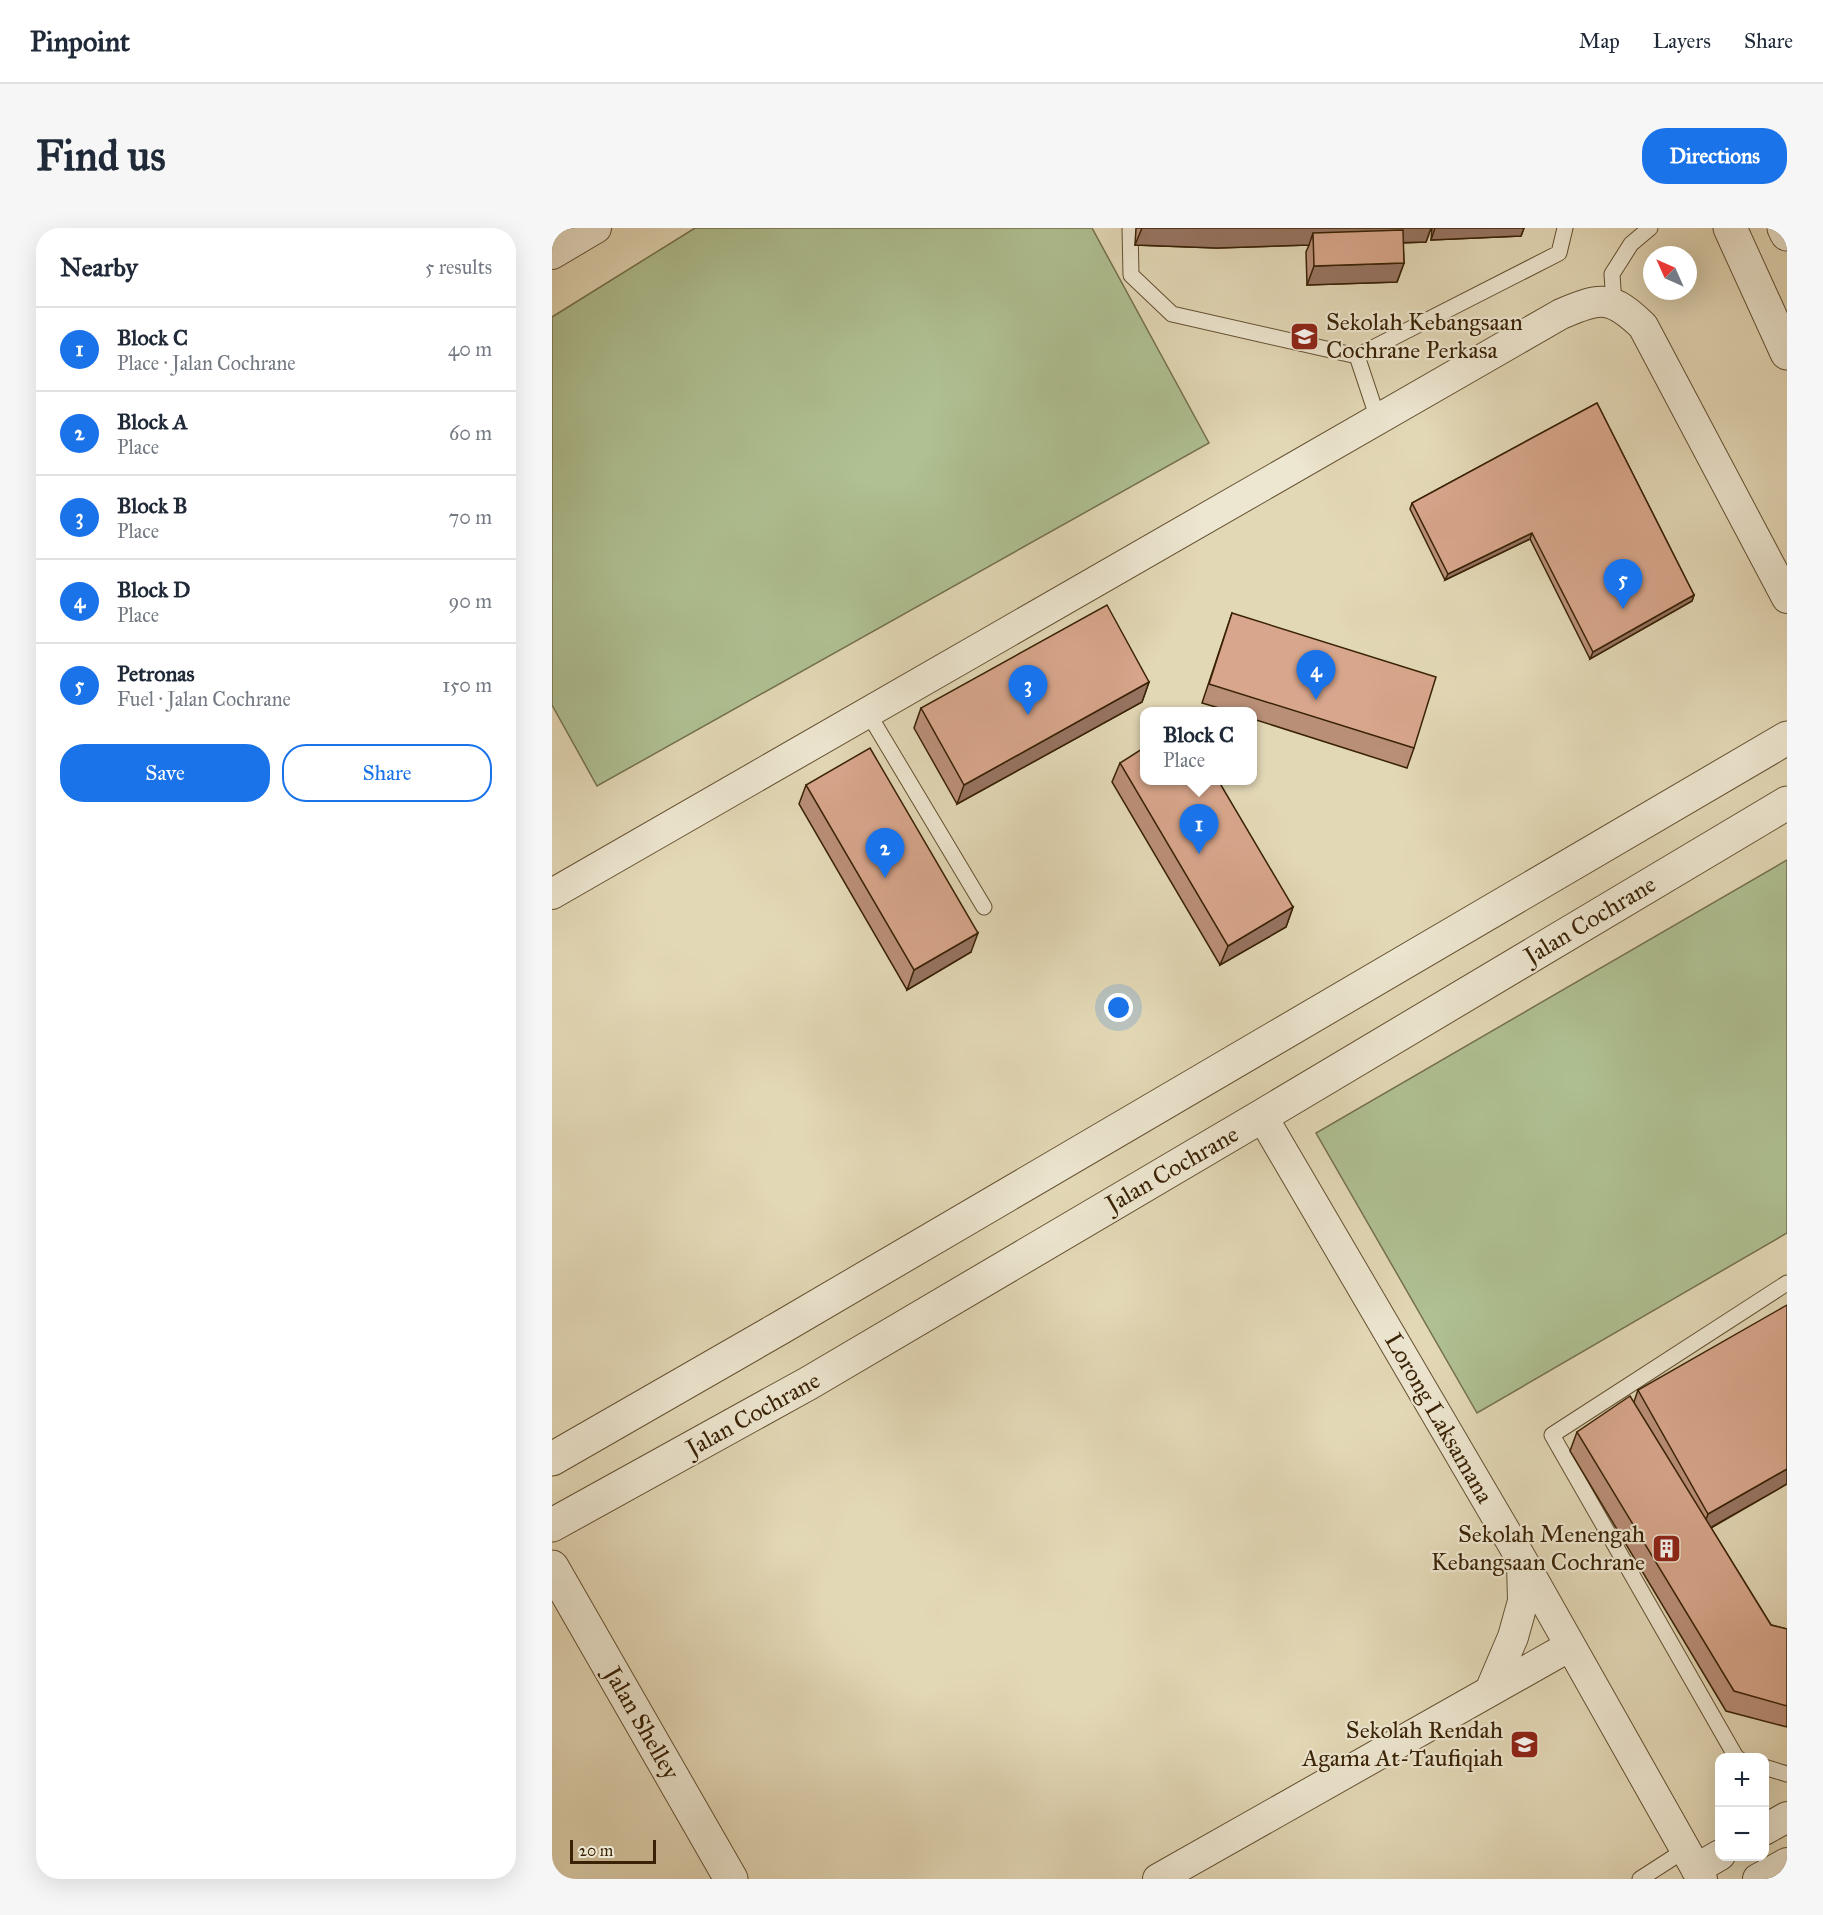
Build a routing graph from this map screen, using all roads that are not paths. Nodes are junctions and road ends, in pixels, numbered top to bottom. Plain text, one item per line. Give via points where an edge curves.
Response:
1 (596, 228) edge
2 (1130, 228) edge
3 (1565, 228) edge
4 (1650, 228) edge
5 (1730, 228) edge
6 (1784, 228) edge
7 (1787, 234) edge
8 (552, 255) edge
9 (1614, 304) junction
10 (1787, 353) edge
11 (1357, 356) junction
12 (1378, 419) junction
13 (1787, 598) edge
14 (868, 713) junction
15 (1787, 738) edge
16 (1787, 802) edge
17 (552, 894) edge
18 (984, 907) dead end
19 (1262, 1116) junction
20 (1787, 1283) edge
21 (552, 1459) edge
22 (552, 1525) edge
23 (1522, 1560) junction
24 (552, 1566) edge
25 (1570, 1646) junction
26 (1490, 1691) junction
27 (1734, 1753) edge
28 (1769, 1769) edge
29 (1787, 1774) edge
30 (1787, 1817) edge
31 (1769, 1827) edge
32 (1700, 1863) edge
33 (1787, 1863) edge
34 (1177, 1874) edge
35 (731, 1879) edge
36 (1640, 1879) edge
37 (1758, 1879) edge

1 - 8 street
2 - 11 lane via 1131,275 1172,314
3 - 11 lane via 1559,253
4 - 9 lane via 1632,244 1612,273
5 - 10 street
6 - 7 street
9 - 12 street via 1590,302 1561,314
9 - 13 street via 1643,326
11 - 12 lane
12 - 14 street
14 - 17 street
14 - 18 lane
15 - 21 street
16 - 19 street, Jalan Cochrane
19 - 22 street, Jalan Cochrane via 809,1383
19 - 23 street, Lorong Laksamana
20 - 27 lane via 1552,1435
23 - 25 street, Lorong Laksamana
23 - 26 street via 1524,1601
24 - 35 street, Jalan Shelley
25 - 26 street
25 - 32 street, Lorong Laksamana
26 - 34 street
28 - 29 lane
30 - 31 street
32 - 36 lane
33 - 37 street

